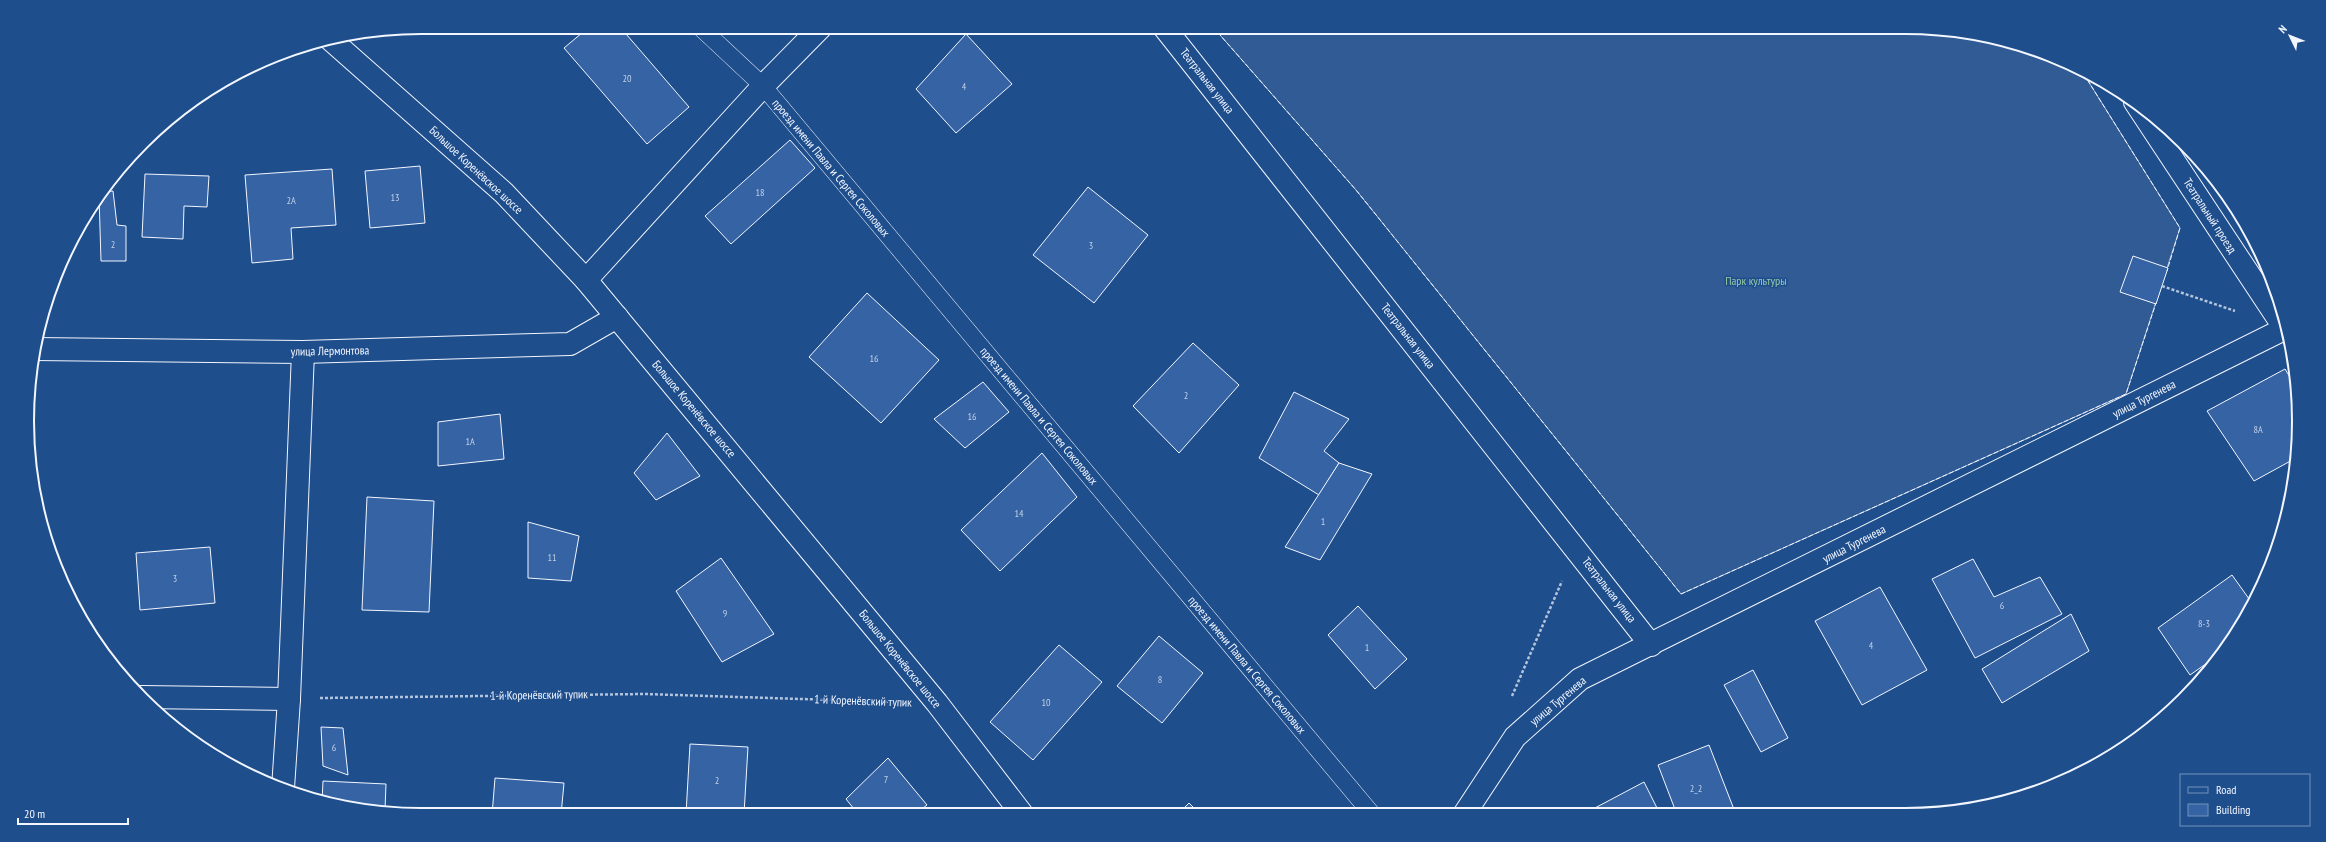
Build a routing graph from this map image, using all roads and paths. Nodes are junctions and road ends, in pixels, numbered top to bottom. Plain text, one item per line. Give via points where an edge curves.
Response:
1 (707, 34) edge
2 (814, 34) edge
3 (1170, 34) edge
4 (335, 44) edge
5 (763, 86) junction
6 (2145, 118) edge
7 (586, 280) junction
8 (2162, 286) dead end
9 (617, 317) junction
10 (2278, 317) edge
11 (2280, 326) edge
12 (2281, 330) edge
13 (40, 349) edge
14 (302, 352) junction
15 (1576, 548) junction
16 (1651, 645) junction
17 (150, 698) edge
18 (289, 699) junction
19 (1510, 703) dead end
20 (937, 704) junction
21 (283, 782) edge
22 (1017, 808) edge
23 (1367, 808) edge
24 (1468, 808) edge

1 - 5 lane, проезд имени Павла и Сергея Соколовых
2 - 5 street
3 - 15 street, Театральная улица
4 - 7 street, Большое Коренёвское шоссе via 504,193
5 - 7 street
5 - 23 lane, проезд имени Павла и Сергея Соколовых
6 - 10 street, Театральный проезд
7 - 9 street, Большое Коренёвское шоссе
8 - 11 path
9 - 14 street, улица Лермонтова via 570,344
9 - 20 street, Большое Коренёвское шоссе
12 - 16 street, улица Тургенева
13 - 14 street, улица Лермонтова
14 - 18 street
15 - 16 street, Театральная улица
15 - 19 path
16 - 24 street, улица Тургенева via 1580,679 1515,737
17 - 18 street
18 - 20 path, 1-й Коренёвский тупик via 645,694
18 - 21 street
20 - 22 street, Большое Коренёвское шоссе

